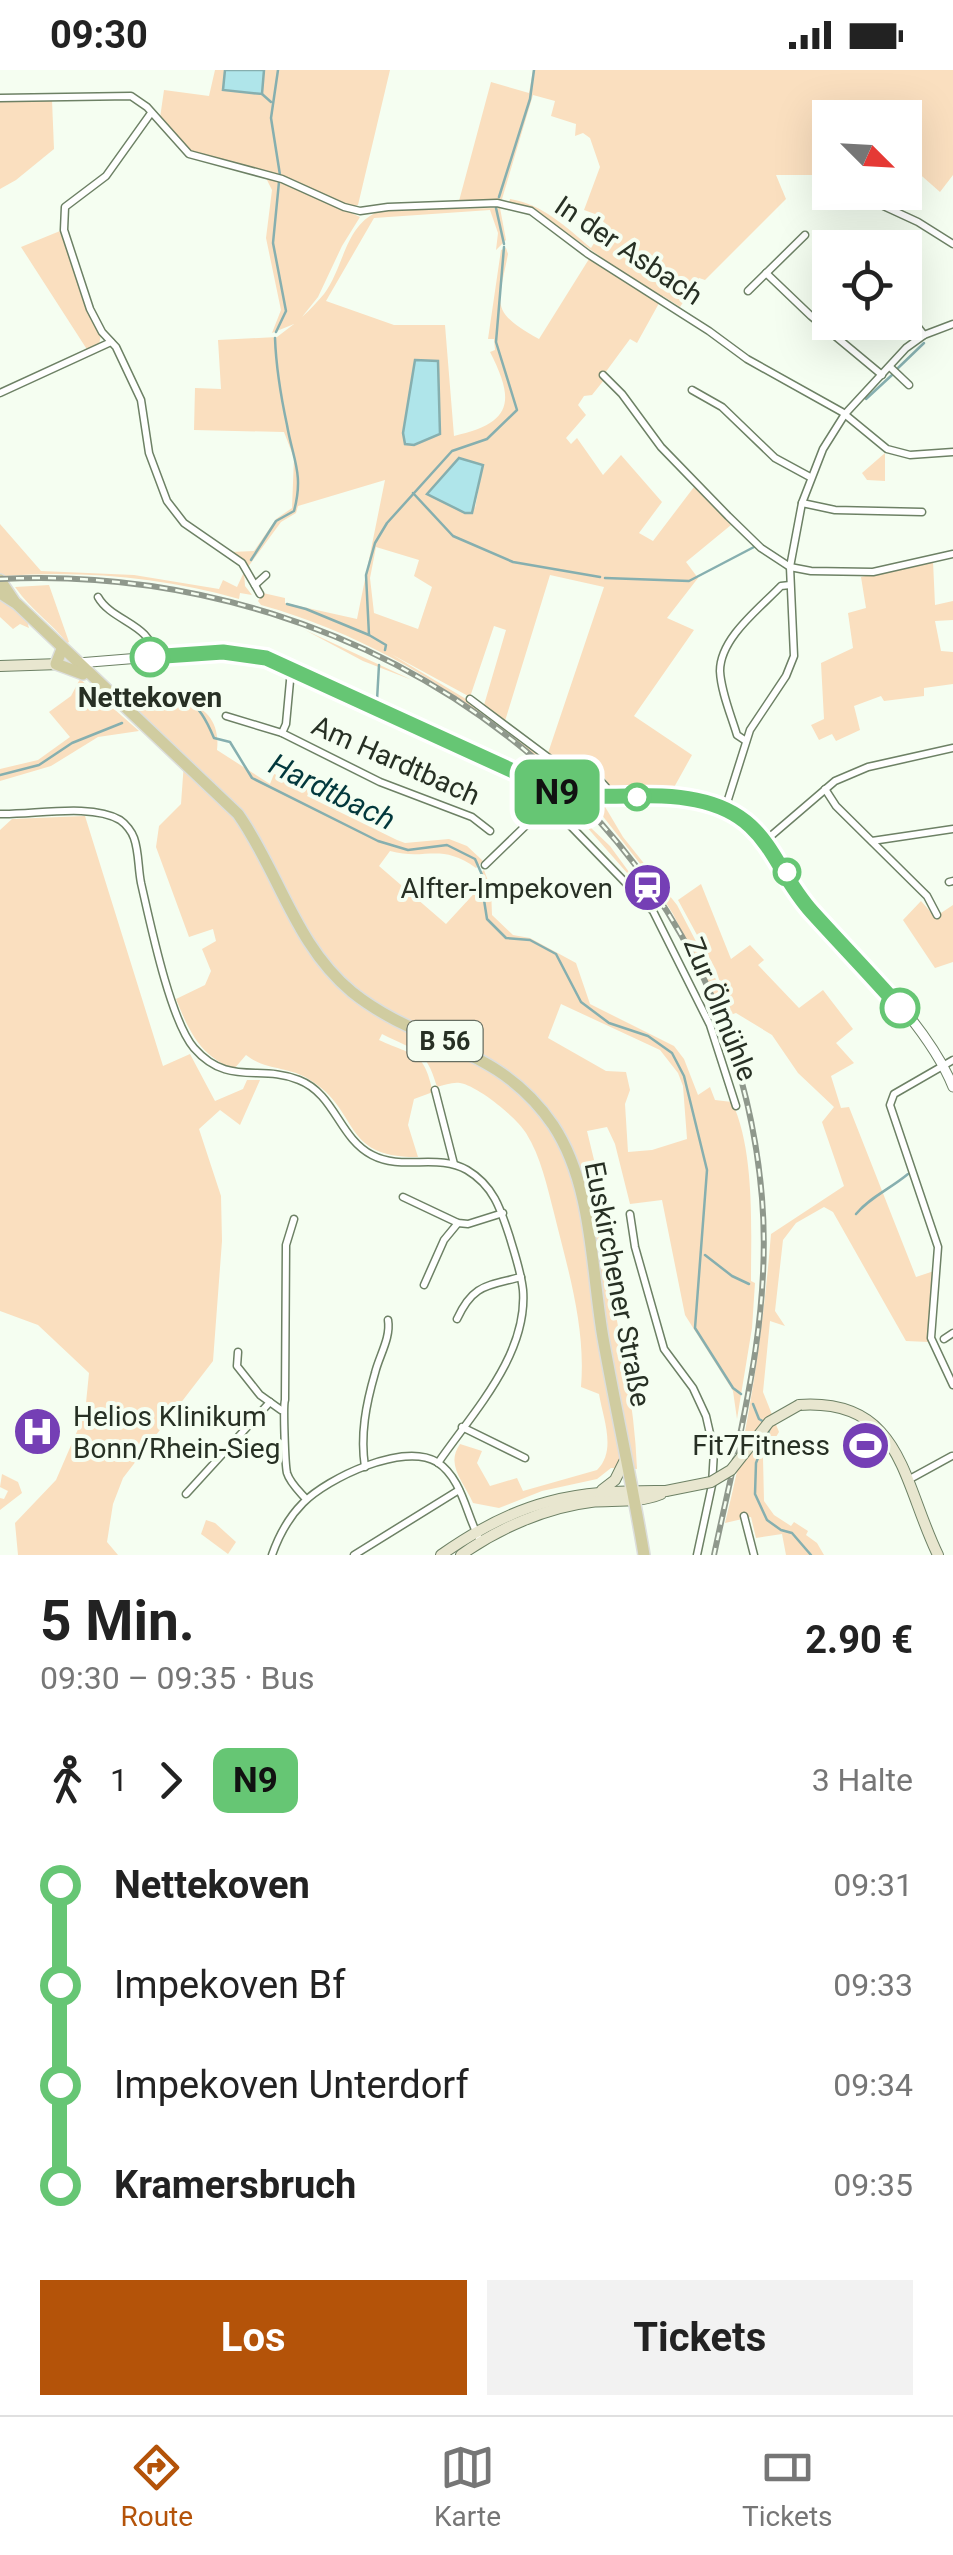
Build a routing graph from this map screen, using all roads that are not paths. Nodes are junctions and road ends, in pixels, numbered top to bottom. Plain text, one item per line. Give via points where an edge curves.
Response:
1 (0, 98) edge
2 (151, 113) junction
3 (892, 210) edge
4 (804, 236) dead end
5 (953, 244) edge
6 (766, 273) junction
7 (748, 291) dead end
8 (953, 324) edge
9 (922, 332) edge
10 (924, 335) junction
11 (111, 342) junction
12 (890, 366) junction
13 (603, 375) dead end
14 (882, 375) junction
15 (909, 385) dead end
16 (692, 390) dead end
17 (0, 392) edge
18 (845, 414) junction
19 (953, 452) edge
20 (810, 477) junction
21 (802, 503) junction
22 (922, 512) dead end
23 (953, 554) edge
24 (790, 567) junction
25 (266, 575) dead end
26 (0, 580) edge
27 (255, 585) junction
28 (790, 585) junction
29 (0, 594) edge
30 (260, 594) dead end
31 (98, 597) dead end
32 (17, 604) junction
33 (62, 649) junction
34 (154, 656) junction
35 (101, 661) junction
36 (76, 663) junction
37 (56, 664) junction
38 (0, 666) edge
39 (292, 669) junction
40 (93, 679) junction
41 (470, 699) dead end
42 (226, 716) dead end
43 (282, 733) junction
44 (746, 740) junction
45 (953, 748) edge
46 (825, 788) junction
47 (559, 792) junction
48 (607, 798) junction
49 (556, 806) junction
50 (725, 810) junction
51 (0, 814) edge
52 (953, 829) edge
53 (490, 831) dead end
54 (764, 841) junction
55 (872, 841) junction
56 (485, 864) dead end
57 (937, 915) dead end
58 (948, 1062) edge
59 (953, 1086) edge
60 (435, 1090) dead end
61 (736, 1106) dead end
62 (454, 1164) junction
63 (403, 1197) dead end
64 (502, 1214) junction
65 (630, 1214) dead end
66 (294, 1219) dead end
67 (458, 1223) junction
68 (522, 1278) junction
69 (424, 1285) dead end
70 (458, 1319) dead end
71 (388, 1320) dead end
72 (953, 1333) edge
73 (944, 1339) dead end
74 (238, 1352) dead end
75 (953, 1385) edge
76 (270, 1402) junction
77 (282, 1410) junction
78 (462, 1428) junction
79 (953, 1446) edge
80 (953, 1457) edge
81 (526, 1458) dead end
82 (438, 1463) junction
83 (627, 1466) junction
84 (365, 1467) junction
85 (908, 1480) junction
86 (460, 1490) junction
87 (666, 1491) junction
88 (597, 1492) junction
89 (186, 1494) dead end
90 (642, 1496) junction
91 (306, 1499) junction
92 (744, 1516) dead end
93 (478, 1537) junction
94 (272, 1555) edge
95 (354, 1555) edge
96 (441, 1555) edge
97 (460, 1555) edge
98 (644, 1555) edge
99 (696, 1555) edge
100 (754, 1555) edge
101 (938, 1555) edge

1 - 2 street via 122,94
2 - 11 street via 101,182 65,207 62,224 90,309
2 - 18 street, In der Asbach via 188,154 282,179 360,212 497,203 531,211 746,360
3 - 5 street
4 - 6 street
6 - 7 street
6 - 14 street
8 - 10 street
9 - 10 street
10 - 12 street
11 - 17 street
11 - 27 street via 141,400 149,453 167,502 184,523 242,563
12 - 14 street
12 - 15 street
13 - 24 street via 660,447 761,548
14 - 18 street
16 - 20 street via 722,407 775,458
18 - 19 street, In der Asbach via 893,451
18 - 20 street
20 - 21 street
21 - 22 street
21 - 24 street
23 - 24 street via 873,572
24 - 28 street
25 - 27 street
26 - 32 main road, Euskirchener Straße / B 56
27 - 30 street
28 - 44 street via 794,656
28 - 44 street via 781,586 739,630 722,659 736,735
29 - 32 main road, Euskirchener Straße / B 56
31 - 34 street via 112,615 140,630
32 - 33 main road, Euskirchener Straße / B 56
33 - 36 main road, Euskirchener Straße / B 56
33 - 37 main road
34 - 35 street
34 - 39 street via 245,654
35 - 36 street
35 - 40 street
36 - 37 main road
36 - 40 main road, Euskirchener Straße / B 56
37 - 38 main road
37 - 40 main road
39 - 43 street, Am Hardtbach
39 - 47 street
40 - 83 main road, Euskirchener Straße / B 56 via 238,814 300,931 336,978 380,1010 496,1068 554,1126 582,1201
41 - 48 street via 569,772 596,776
42 - 43 street, Am Hardtbach
43 - 53 street, Am Hardtbach
44 - 50 street
45 - 46 street via 868,766
46 - 54 street
46 - 55 street
47 - 48 street
47 - 49 street
48 - 50 street via 690,798
49 - 56 street via 545,807
49 - 61 street, Zur Ölmühle via 653,911 710,1026
50 - 54 street
51 - 62 street via 90,812 125,825 184,1031 214,1070 301,1080 325,1098 358,1146 382,1160
52 - 55 street
54 - 58 street via 814,914
55 - 57 street via 928,896
58 - 59 street
58 - 75 street via 894,1094 890,1106 938,1247 932,1338
60 - 62 street
62 - 64 street via 484,1182
63 - 67 street
64 - 67 street
64 - 68 street
65 - 99 street via 664,1350 706,1416 714,1451
66 - 77 street via 286,1245
67 - 69 street
68 - 70 street via 478,1289
68 - 78 street via 513,1348
71 - 84 street via 364,1418
72 - 73 street
74 - 76 street via 236,1366
76 - 77 street
76 - 89 street
77 - 91 street via 287,1473
78 - 81 street
78 - 82 street
79 - 80 street
80 - 85 street
82 - 84 street via 416,1456
82 - 86 street
83 - 88 main road
83 - 90 main road, Euskirchener Straße / B 56
84 - 91 street
85 - 87 main road, bridge via 868,1418 842,1406 799,1405 769,1422 721,1476
85 - 101 main road
86 - 93 street
86 - 95 street
87 - 90 main road
87 - 90 main road
88 - 90 main road
88 - 93 main road via 542,1502
90 - 93 main road via 545,1513
90 - 98 main road, Euskirchener Straße / B 56
91 - 94 street via 284,1525
92 - 100 street
93 - 96 main road
93 - 97 main road

